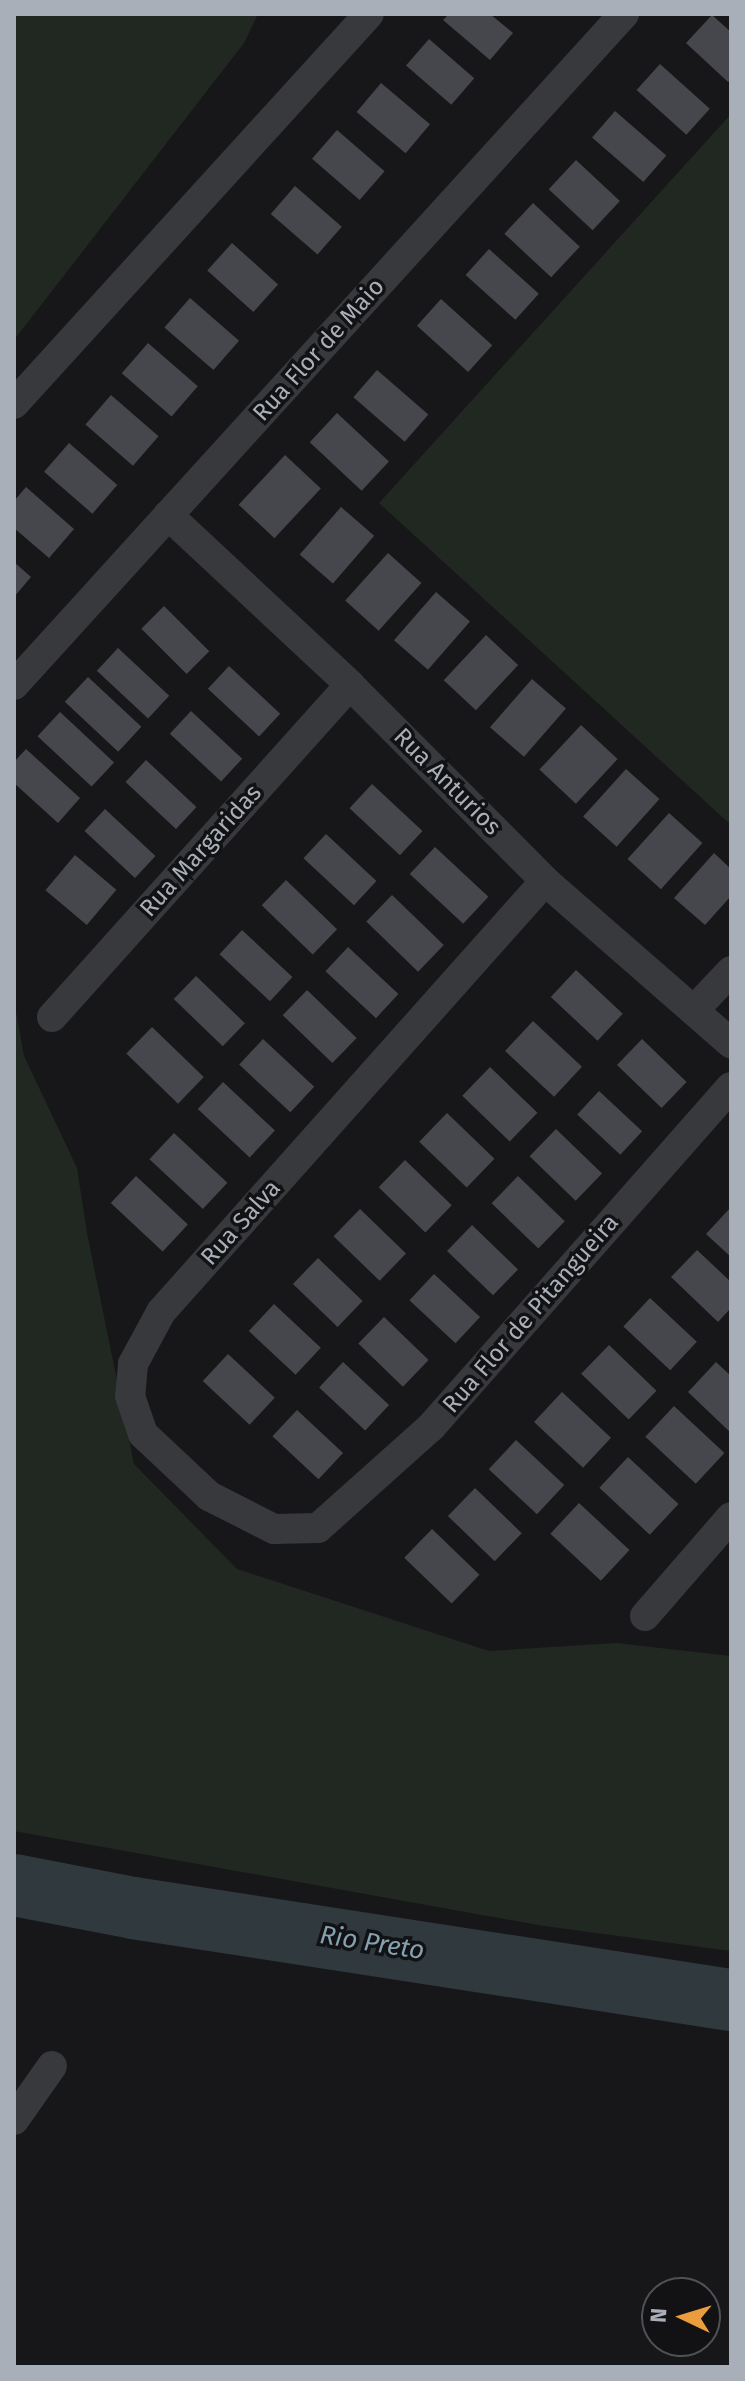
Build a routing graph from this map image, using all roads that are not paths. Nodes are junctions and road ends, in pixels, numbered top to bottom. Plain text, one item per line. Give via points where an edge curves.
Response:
1 (369, 14) edge
2 (624, 14) edge
3 (14, 404) edge
4 (168, 515) junction
5 (14, 685) edge
6 (350, 685) junction
7 (545, 881) junction
8 (731, 971) edge
9 (695, 1009) junction
10 (52, 1017) dead end
11 (731, 1043) edge
12 (731, 1087) edge
13 (731, 1517) edge
14 (318, 1528) joint
15 (645, 1616) dead end
16 (52, 2066) dead end
17 (14, 2120) edge

1 - 3 street
2 - 4 street, Rua Flor de Maio
4 - 5 street, Rua Flor de Maio
4 - 6 street, Rua Anturios
6 - 7 street, Rua Anturios
6 - 10 street, Rua Margaridas
7 - 9 street, Rua Anturios
7 - 14 street, Rua Salva via 161,1312 133,1364 130,1396 143,1434 209,1496 274,1529
8 - 9 street
9 - 11 street, Rua Anturios
12 - 14 street, Rua Flor de Pitangueira via 431,1427
13 - 15 street
16 - 17 street

